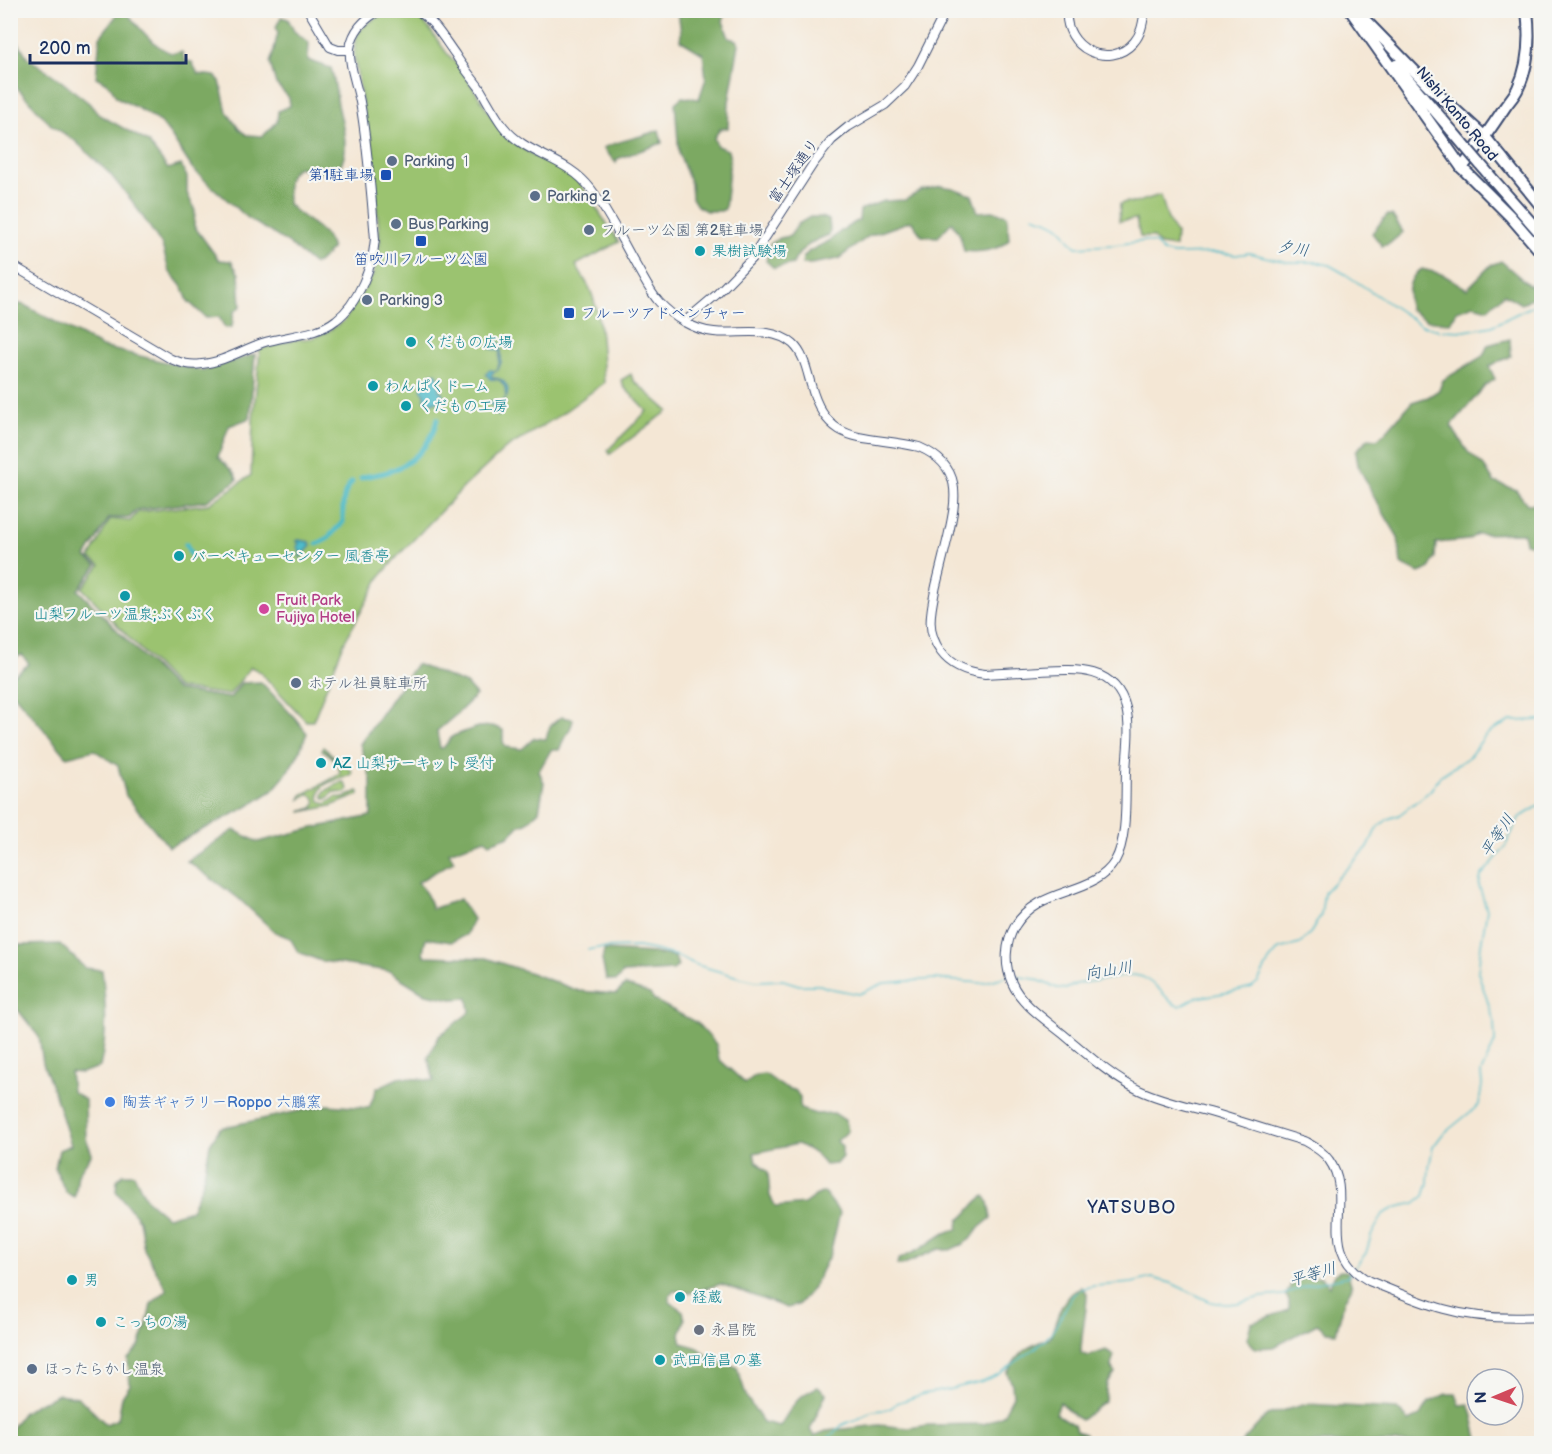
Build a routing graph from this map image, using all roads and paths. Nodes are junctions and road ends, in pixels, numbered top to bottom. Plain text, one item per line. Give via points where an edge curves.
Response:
1 (308, 10) edge
2 (381, 10) edge
3 (416, 10) edge
4 (946, 10) edge
5 (1067, 10) edge
6 (1145, 10) edge
7 (1527, 10) edge
8 (1352, 11) edge
9 (350, 50) junction
10 (1485, 137) junction
11 (1462, 168) junction
12 (1542, 207) edge
13 (1542, 236) edge
14 (1542, 253) edge
15 (10, 264) edge
16 (684, 322) junction
17 (1542, 1317) edge

1 - 9 street via 330,47
2 - 9 street via 358,28
3 - 16 street via 444,39 511,135 569,167 584,180 653,294
4 - 16 street, 富士塚通り via 905,86 885,105 832,140 752,258
5 - 6 street via 1068,27 1077,44 1103,55 1115,54 1135,42
7 - 10 highway via 1527,51 1521,80
8 - 10 highway
8 - 11 highway
8 - 13 highway, Nishi Kanto Road, bridge
9 - 15 street via 375,239 365,281 338,319 318,330 191,365 171,359
10 - 11 highway
10 - 12 highway
11 - 14 highway
16 - 17 street via 713,332 770,333 786,339 801,355 817,405 834,428 855,436 919,447 943,463 952,480 955,499 930,618 934,642 949,661 965,670 985,674 1089,671 1112,685 1124,702 1128,727 1120,850 1107,872 1042,900 1016,926 1008,947 1008,972 1023,998 1123,1081 1157,1097 1304,1141 1322,1152 1337,1177 1342,1253 1347,1264 1369,1281 1444,1309 1506,1318

